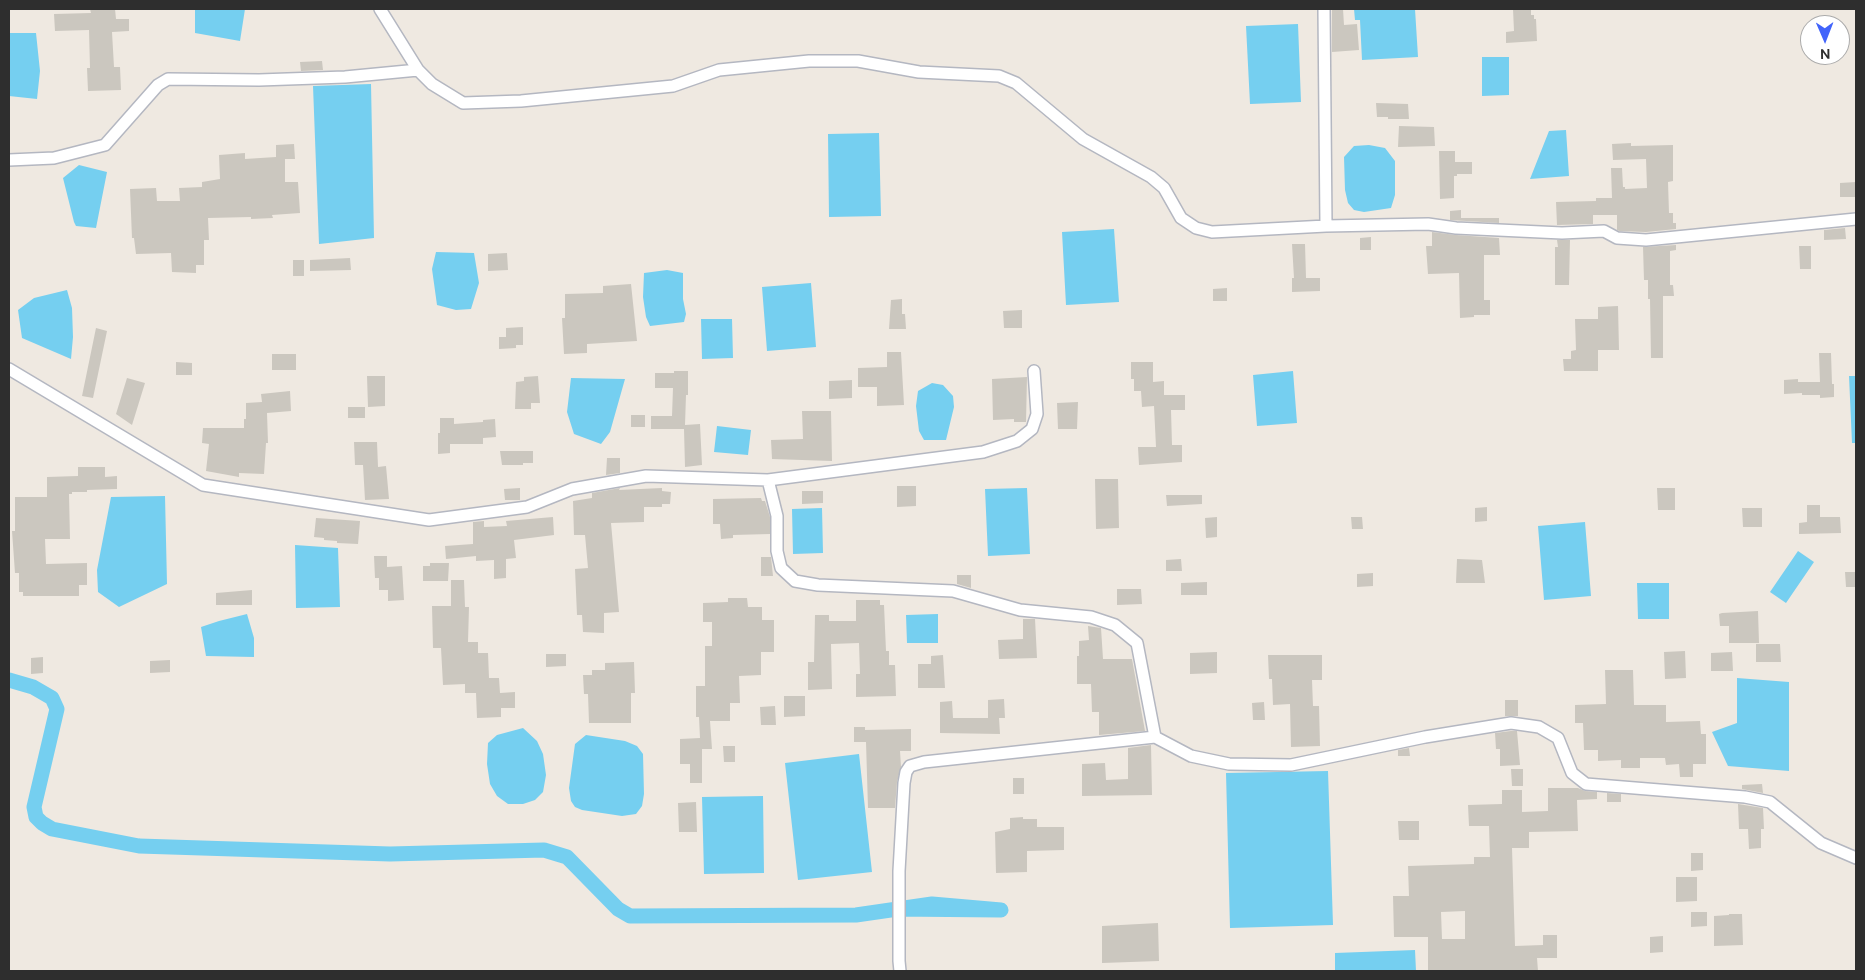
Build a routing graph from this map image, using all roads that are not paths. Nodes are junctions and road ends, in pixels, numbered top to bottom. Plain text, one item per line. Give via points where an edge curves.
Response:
1 (380, 9) edge
2 (1324, 9) edge
3 (418, 70) junction
4 (9, 160) edge
5 (1856, 218) edge
6 (1326, 226) junction
7 (9, 369) edge
8 (1034, 371) dead end
9 (768, 480) junction
10 (1155, 737) junction
11 (1856, 858) edge
12 (900, 971) edge

1 - 3 street
2 - 6 street
3 - 4 street via 335,78 168,79 158,85 106,145 54,158
3 - 6 street via 432,84 463,103 521,101 673,86 719,70 809,61 858,61 920,72 999,76 1016,83 1083,139 1151,177 1164,188 1181,218 1196,228 1212,232
5 - 6 street via 1646,240 1618,238 1604,231 1562,233 1428,224
7 - 9 street via 203,485 429,520 527,507 572,489 646,476
8 - 9 street via 1037,414 1032,429 1017,440 983,452
9 - 10 street via 778,516 777,551 782,568 796,581 818,585 953,591 1020,610 1091,617 1115,625 1137,643
10 - 11 street via 1191,756 1229,764 1291,766 1425,737 1511,723 1539,727 1558,738 1572,773 1586,784 1745,796 1770,802 1821,843
10 - 12 street via 910,766 904,782 899,871

